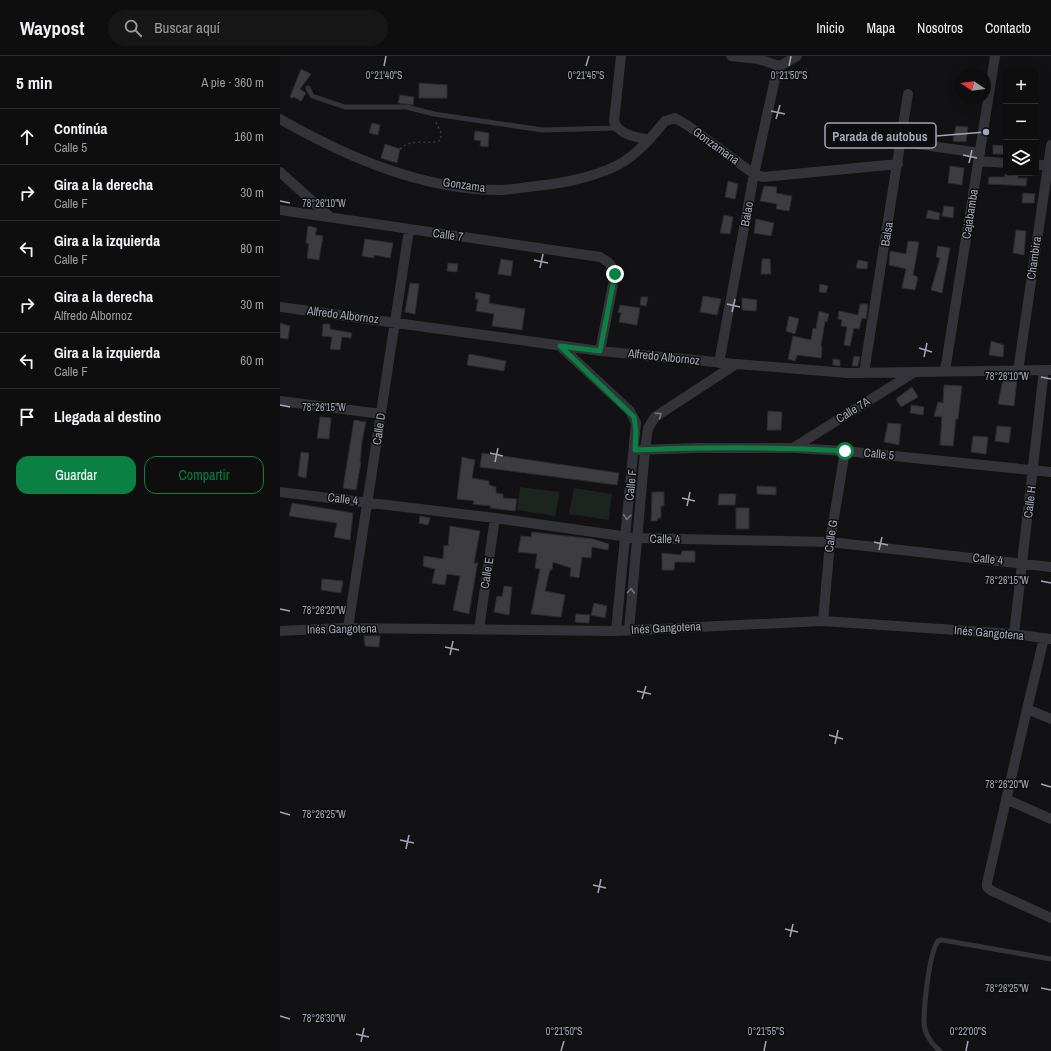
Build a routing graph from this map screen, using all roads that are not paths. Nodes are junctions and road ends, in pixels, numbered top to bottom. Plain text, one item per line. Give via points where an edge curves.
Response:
1 (621, 56) edge
2 (731, 56) edge
3 (797, 56) edge
4 (996, 56) edge
5 (780, 66) junction
6 (308, 88) dead end
7 (908, 94) dead end
8 (280, 119) edge
9 (617, 128) junction
10 (649, 140) junction
11 (902, 142) junction
12 (1051, 145) edge
13 (979, 157) junction
14 (1003, 162) edge
15 (898, 164) junction
16 (1039, 165) edge
17 (1048, 165) junction
18 (280, 172) edge
19 (754, 174) junction
20 (280, 210) edge
21 (330, 217) junction
22 (409, 230) junction
23 (280, 307) edge
24 (394, 322) junction
25 (560, 346) junction
26 (600, 351) junction
27 (719, 363) junction
28 (736, 364) junction
29 (1047, 370) edge
30 (945, 371) junction
31 (1018, 371) junction
32 (913, 372) junction
33 (864, 373) junction
34 (280, 401) edge
35 (381, 414) junction
36 (792, 448) junction
37 (640, 450) junction
38 (845, 451) junction
39 (1034, 469) junction
40 (1051, 472) edge
41 (280, 492) edge
42 (367, 502) junction
43 (495, 518) junction
44 (625, 537) junction
45 (636, 538) junction
46 (830, 542) junction
47 (1023, 563) junction
48 (1051, 567) edge
49 (823, 621) junction
50 (348, 628) junction
51 (479, 628) junction
52 (628, 630) junction
53 (280, 631) edge
54 (616, 631) junction
55 (1014, 634) junction
56 (1048, 639) edge
57 (1027, 709) junction
58 (1051, 719) edge
59 (1006, 799) junction
60 (1051, 819) edge
61 (1051, 918) edge
62 (1051, 959) edge
63 (940, 1051) edge

1 - 9 street via 614,115
2 - 5 street
3 - 5 street
4 - 13 street, Cajabamba
5 - 19 street, Balao
6 - 9 lane via 312,96 345,107 406,107 434,114 543,130
7 - 11 street, Balsa
8 - 10 street, Gonzama via 345,153 388,170 444,183 501,190 560,183 590,175 625,161
9 - 10 street
10 - 19 street, Gonzamana via 665,121 675,118 687,124
11 - 13 street
11 - 15 street, Balsa
12 - 17 street, Chambira
13 - 14 street
13 - 30 street, Cajabamba
15 - 19 street, Gonzamana via 769,177
15 - 33 street, Balsa
16 - 17 street
17 - 31 street, Chambira
18 - 21 street
19 - 27 street, Balao
20 - 21 street, Calle 7
21 - 22 street, Calle 7
22 - 24 street, Calle D
22 - 26 street, Calle 7 via 592,255 608,261 613,267 614,282
23 - 24 street, Alfredo Albornoz
24 - 25 street, Alfredo Albornoz
24 - 35 street, Calle D
25 - 26 street, Alfredo Albornoz
25 - 37 street, Calle F via 634,417
26 - 27 street, Alfredo Albornoz
27 - 28 street, Alfredo Albornoz
28 - 33 street, Alfredo Albornoz
37 -> 28 street, Calle F via 655,417
29 - 31 street, Alfredo Albornoz
29 - 39 street, Calle H
30 - 31 street, Alfredo Albornoz
30 - 32 street, Alfredo Albornoz
32 - 33 street, Alfredo Albornoz
32 - 36 street, Calle 7A
34 - 35 street
35 - 42 street, Calle D
36 - 37 street, Calle 5
36 - 38 street, Calle 5
37 -> 44 street, Calle F
37 - 45 street, Calle F
38 - 39 street, Calle 5
38 - 46 street, Calle G
39 - 40 street, Calle 5
39 - 47 street, Calle H
41 - 42 street, Calle 4
42 - 43 street, Calle 4
42 - 50 street, Calle D
43 - 44 street, Calle 4
43 - 51 street, Calle E
44 - 45 street, Calle 4
44 - 54 street, Calle F
45 - 46 street, Calle 4
52 -> 45 street, Calle F
46 - 47 street, Calle 4
46 - 49 street, Calle G
47 - 48 street, Calle 4
47 - 55 street, Calle H
49 - 52 street, Inés Gangotena
49 - 55 street, Inés Gangotena
50 - 51 street, Inés Gangotena
50 - 53 street, Inés Gangotena
51 - 54 street, Inés Gangotena
52 - 54 street, Inés Gangotena
55 - 56 street, Inés Gangotena
56 - 57 street
57 - 58 street
57 - 59 street
59 - 60 street
59 - 61 street via 987,887
62 - 63 lane via 938,941 931,954 924,1022 932,1044

